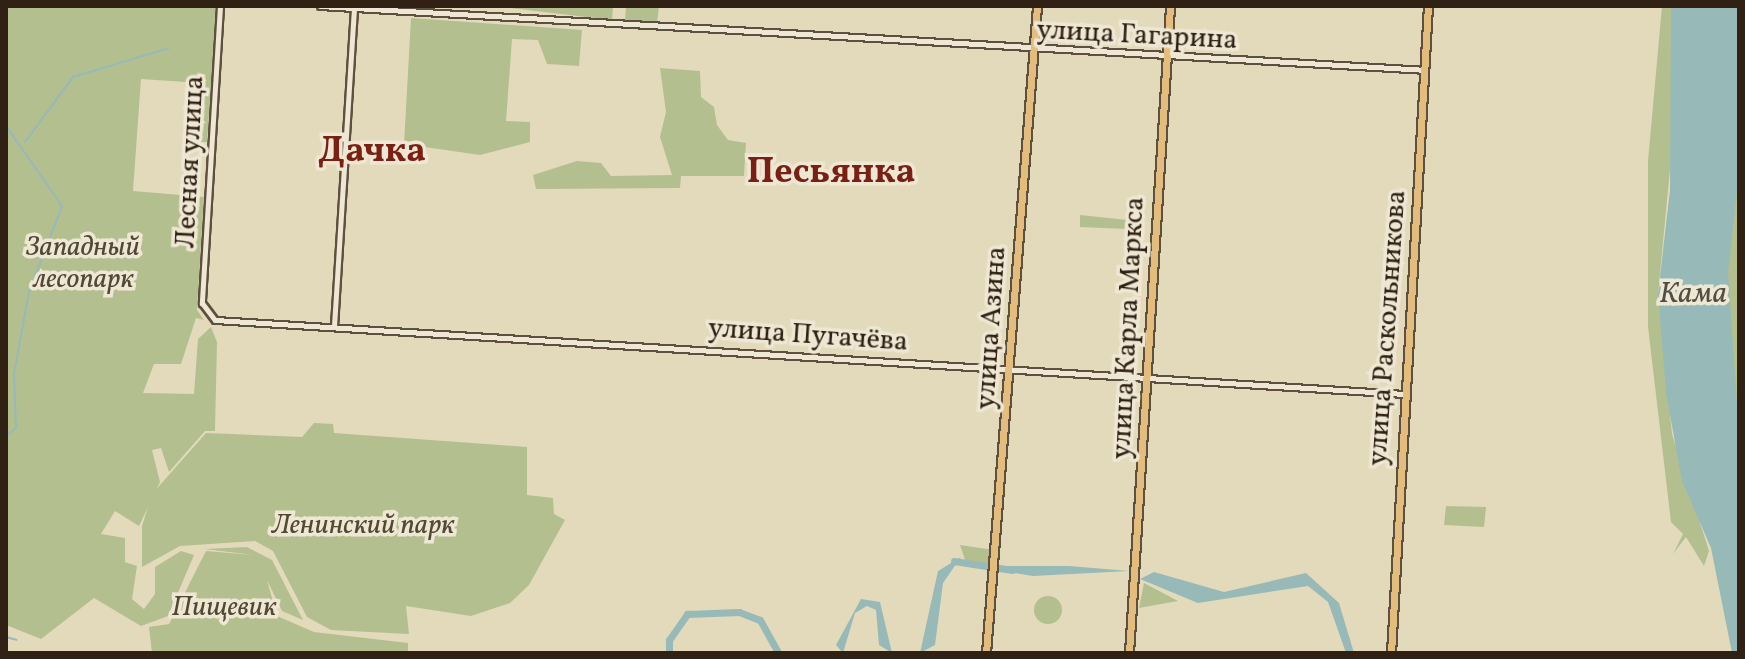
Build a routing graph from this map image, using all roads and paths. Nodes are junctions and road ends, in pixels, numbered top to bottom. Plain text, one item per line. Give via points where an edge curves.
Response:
1 (220, 6) edge
2 (320, 6) edge
3 (1037, 6) edge
4 (1170, 6) edge
5 (1428, 6) edge
6 (354, 8) junction
7 (1034, 51) junction
8 (1166, 59) junction
9 (1425, 70) junction
10 (209, 317) joint
11 (334, 326) junction
12 (1012, 370) junction
13 (1149, 379) junction
14 (1406, 394) junction
15 (986, 653) edge
16 (1129, 653) edge
17 (1391, 653) edge

1 - 10 street, Лесная улица via 202,303
2 - 6 street, улица Гагарина
3 - 7 main road, улица Азина
4 - 8 main road, улица Карла Маркса
5 - 9 main road, улица Раскольникова
6 - 7 street, улица Гагарина
6 - 11 street
7 - 8 street, улица Гагарина
7 - 12 main road, улица Азина
8 - 9 street, улица Гагарина
8 - 13 main road, улица Карла Маркса
9 - 14 main road, улица Раскольникова
10 - 11 street, улица Пугачёва
11 - 12 street, улица Пугачёва
12 - 13 street, улица Пугачёва
12 - 15 main road, улица Азина
13 - 14 street, улица Пугачёва
13 - 16 main road, улица Карла Маркса
14 - 17 main road, улица Раскольникова

